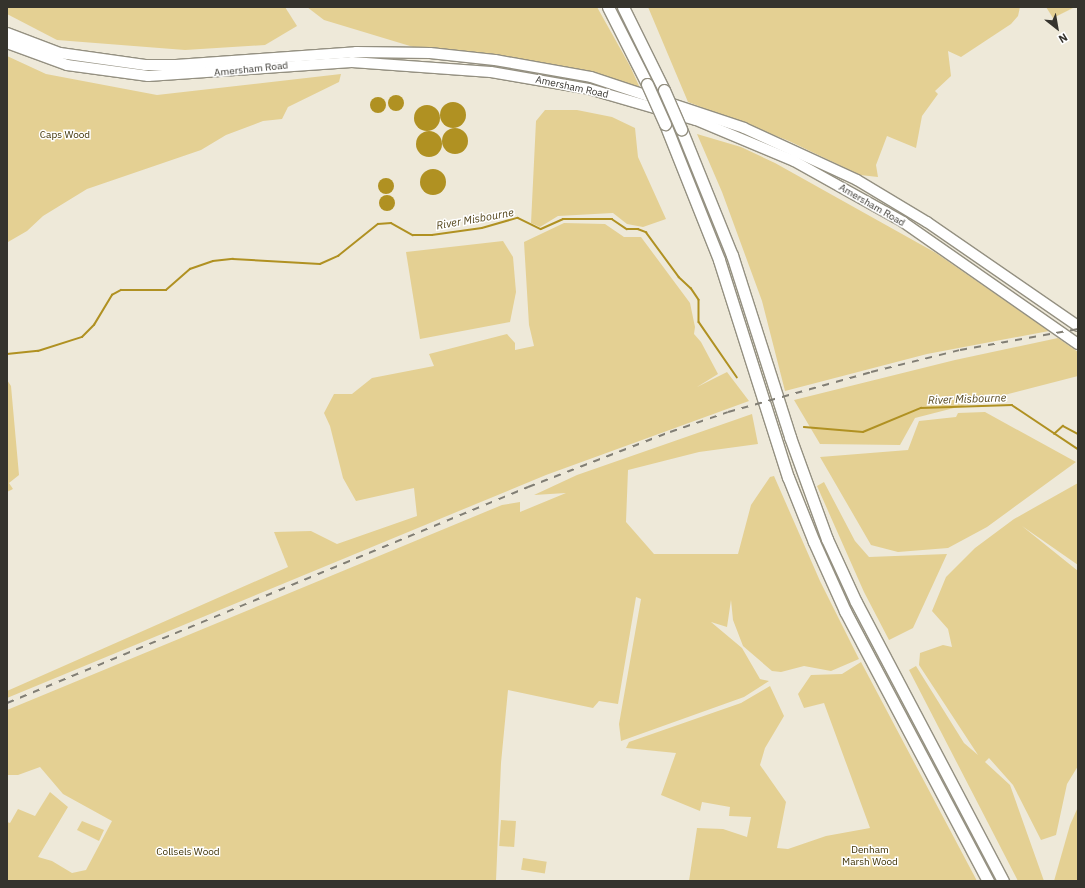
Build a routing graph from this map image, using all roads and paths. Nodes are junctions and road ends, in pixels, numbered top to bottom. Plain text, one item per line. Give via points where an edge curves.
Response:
1 (608, 7) edge
2 (623, 7) edge
3 (7, 33) edge
4 (7, 43) edge
5 (1078, 326) edge
6 (1078, 344) edge
7 (988, 881) edge
8 (1003, 881) edge

1 - 7 highway, bridge via 665,124 722,267 788,477 814,542 845,611
2 - 8 highway, bridge via 681,128 732,255 790,437 827,539 856,602
3 - 5 highway via 60,53 145,65 311,54 430,53 495,60 591,77 744,128 857,180 927,222
4 - 6 highway, Amersham Road via 67,65 148,76 352,62 491,72 589,88 696,120 794,161 903,222

